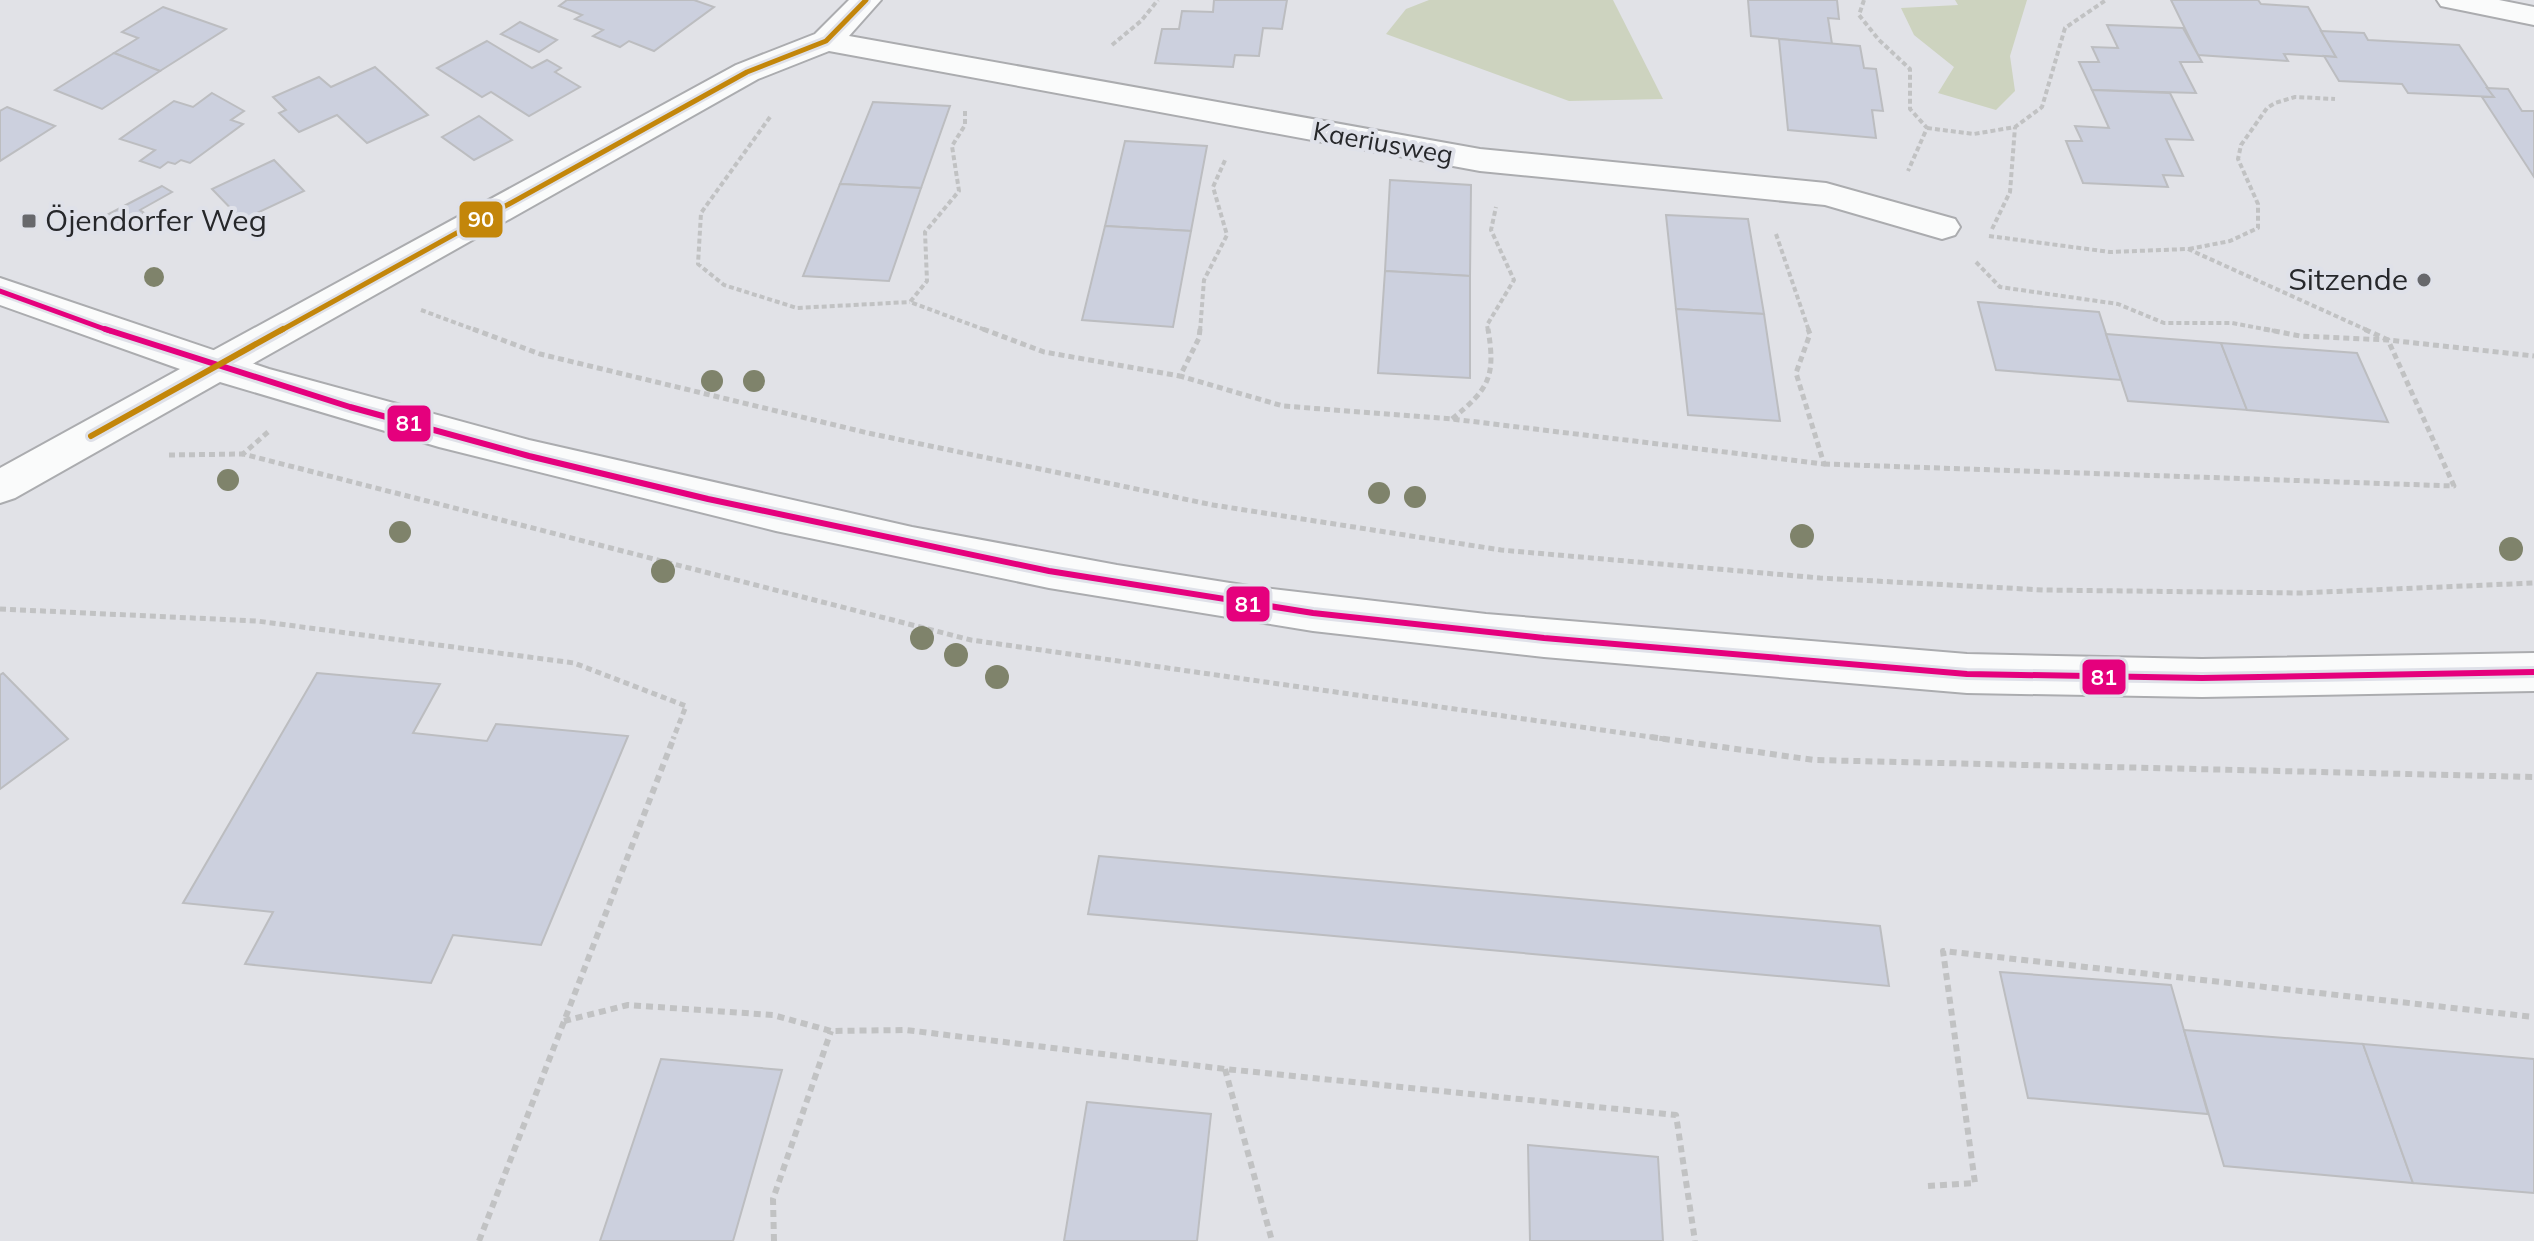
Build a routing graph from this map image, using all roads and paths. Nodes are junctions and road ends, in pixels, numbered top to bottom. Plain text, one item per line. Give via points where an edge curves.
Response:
1 (866, 0) edge
2 (1864, 0) edge
3 (2106, 0) edge
4 (2452, 0) edge
5 (2534, 16) edge
6 (826, 41) junction
7 (2335, 99) dead end
8 (965, 100) dead end
9 (770, 116) dead end
10 (1244, 118) junction
11 (2015, 127) junction
12 (1927, 128) junction
13 (1506, 163) junction
14 (1759, 188) junction
15 (1889, 212) junction
16 (1942, 227) junction
17 (1989, 236) junction
18 (2188, 249) junction
19 (362, 288) junction
20 (0, 291) edge
21 (910, 302) junction
22 (2388, 340) junction
23 (2534, 356) edge
24 (217, 366) junction
25 (1180, 376) junction
26 (1452, 419) junction
27 (243, 454) dead end
28 (164, 455) dead end
29 (1824, 464) junction
30 (0, 487) edge
31 (2534, 583) edge
32 (0, 609) edge
33 (2534, 672) edge
34 (2534, 1017) edge
35 (563, 1022) junction
36 (831, 1031) junction
37 (1225, 1069) junction
38 (1928, 1186) dead end
39 (479, 1241) edge
40 (774, 1241) edge
41 (1272, 1241) edge
42 (1695, 1241) edge

1 - 6 street
2 - 12 path via 1859,15 1910,69 1910,109
3 - 11 path via 2065,28 2042,107
4 - 5 street
6 - 10 street, Kaeriusweg
6 - 19 street via 747,72
7 - 18 path via 2298,96 2273,103 2261,114 2241,143 2238,159 2262,207 2258,228 2230,241
8 - 21 path via 965,125 952,146 959,191 925,232 927,281
9 - 21 path via 701,213 698,264 724,285 797,308
10 - 13 street, Kaeriusweg
10 - 25 path via 1213,187 1227,235 1204,280 1199,338
11 - 12 path via 1974,134
11 - 17 path via 2010,192
12 - 15 path
13 - 14 street, Kaeriusweg
13 - 26 path via 1491,230 1514,280 1487,325 1494,361 1485,393
14 - 15 street, Kaeriusweg via 1826,194
14 - 29 path via 1810,334 1796,373
15 - 16 street, Kaeriusweg
16 - 17 path
16 - 22 path via 2000,287 2118,304 2164,323 2232,323 2300,336
17 - 18 path via 2110,252
18 - 22 path
19 - 24 street
19 - 31 path via 540,354 868,433 1213,505 1501,550 1820,578 2043,590 2300,593
20 - 24 street
21 - 25 path via 1044,352
22 - 23 path
22 - 29 path via 2454,486
24 - 30 street
24 - 33 street via 482,444 684,494 995,562 1259,606 1582,642 1995,674 2347,678
25 - 26 path via 1283,406
26 - 29 path
27 - 28 path
32 - 35 path via 257,621 574,663 686,706
34 - 38 path via 1943,951 1975,1183
35 - 36 path via 628,1005 773,1015
35 - 39 path
36 - 37 path via 906,1030
36 - 40 path via 773,1199
37 - 41 path
37 - 42 path via 1676,1115

